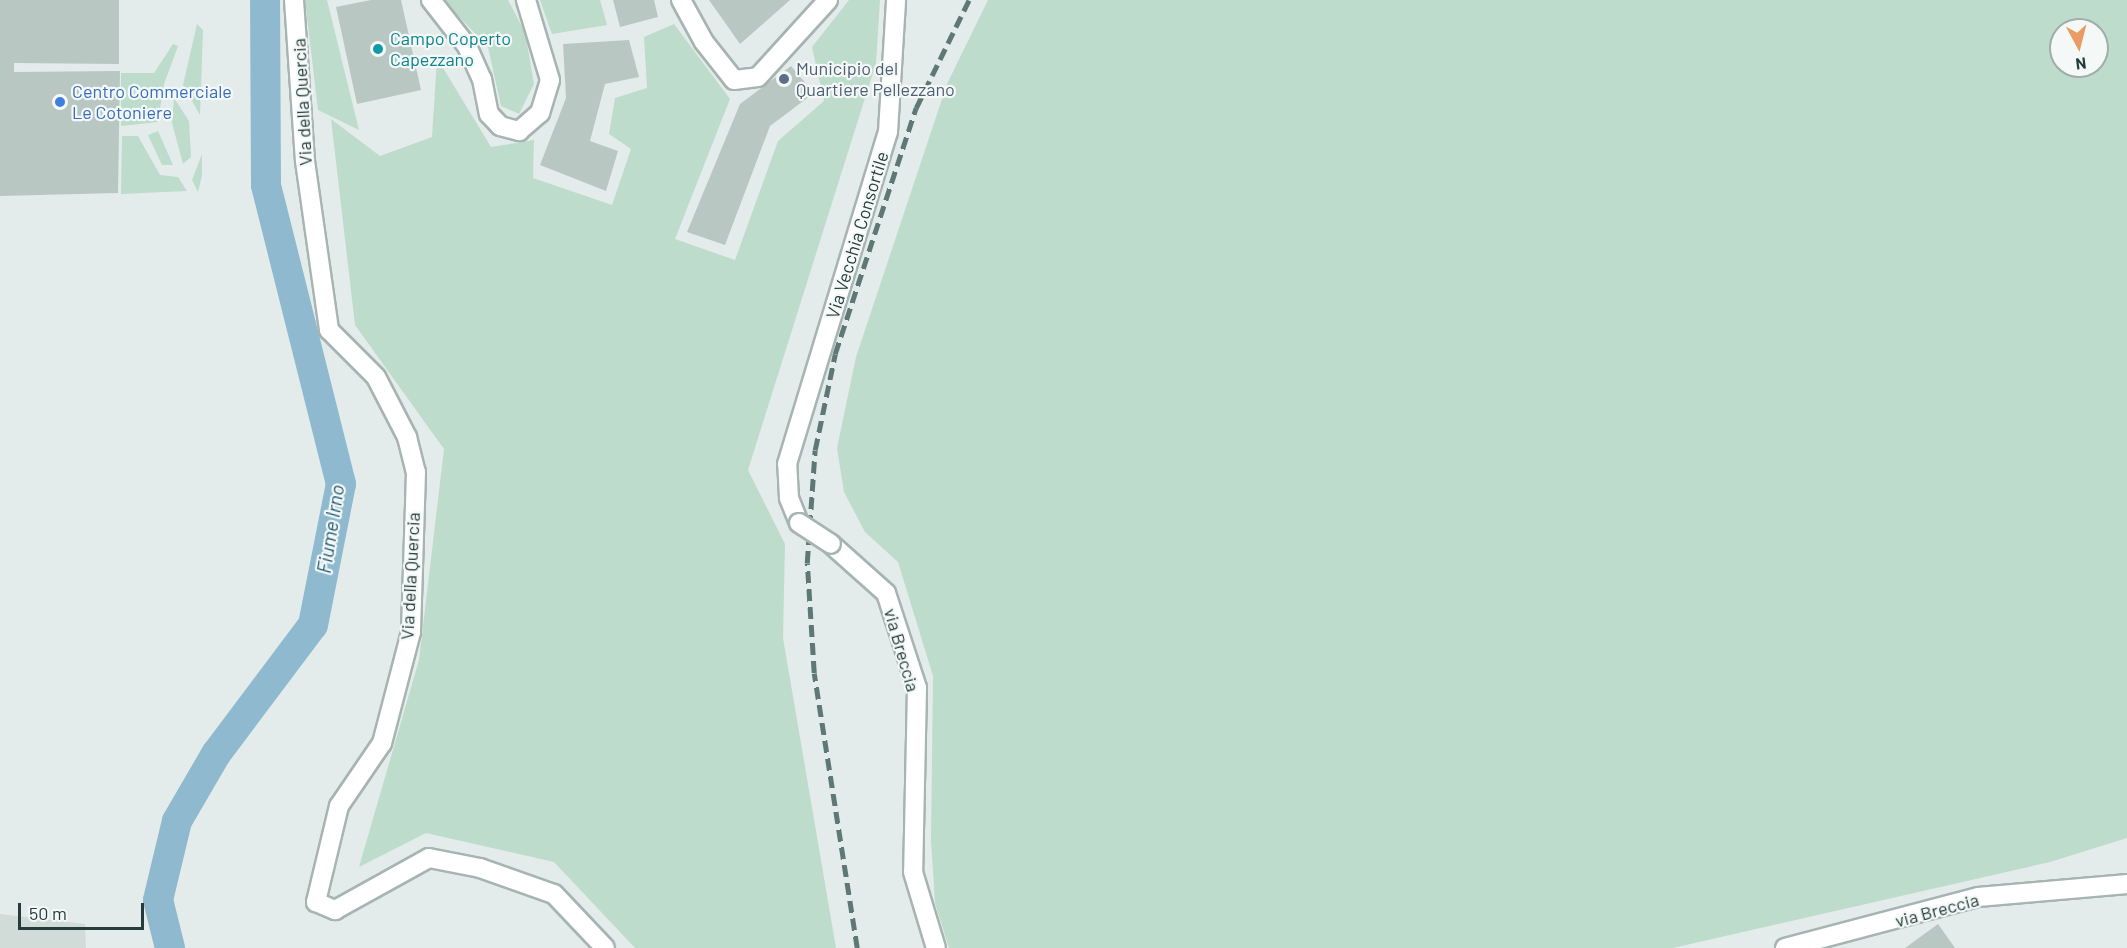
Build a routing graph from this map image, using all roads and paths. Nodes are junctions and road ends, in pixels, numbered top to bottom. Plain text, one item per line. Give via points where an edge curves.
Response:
1 (294, 0) edge
2 (431, 0) edge
3 (526, 0) edge
4 (681, 0) edge
5 (828, 0) edge
6 (897, 0) edge
7 (787, 464) joint
8 (2127, 884) edge
9 (1828, 945) edge
10 (605, 948) edge
11 (936, 948) edge
12 (1785, 948) edge

1 - 10 street, Via della Quercia via 305,161 329,330 376,377 407,437 416,472 411,632 382,743 339,806 316,902 335,910 429,858 480,868 554,894
2 - 3 street via 467,46 482,79 489,114 500,126 519,130 540,113 550,80
4 - 5 street via 704,42 734,80 758,78
6 - 7 street, Via Vecchia Consortile via 888,132
7 - 11 street, via Breccia, bridge via 789,498 800,523 831,544 886,593 917,688 913,872
8 - 9 street, via Breccia via 1978,897
9 - 12 street, via Breccia

